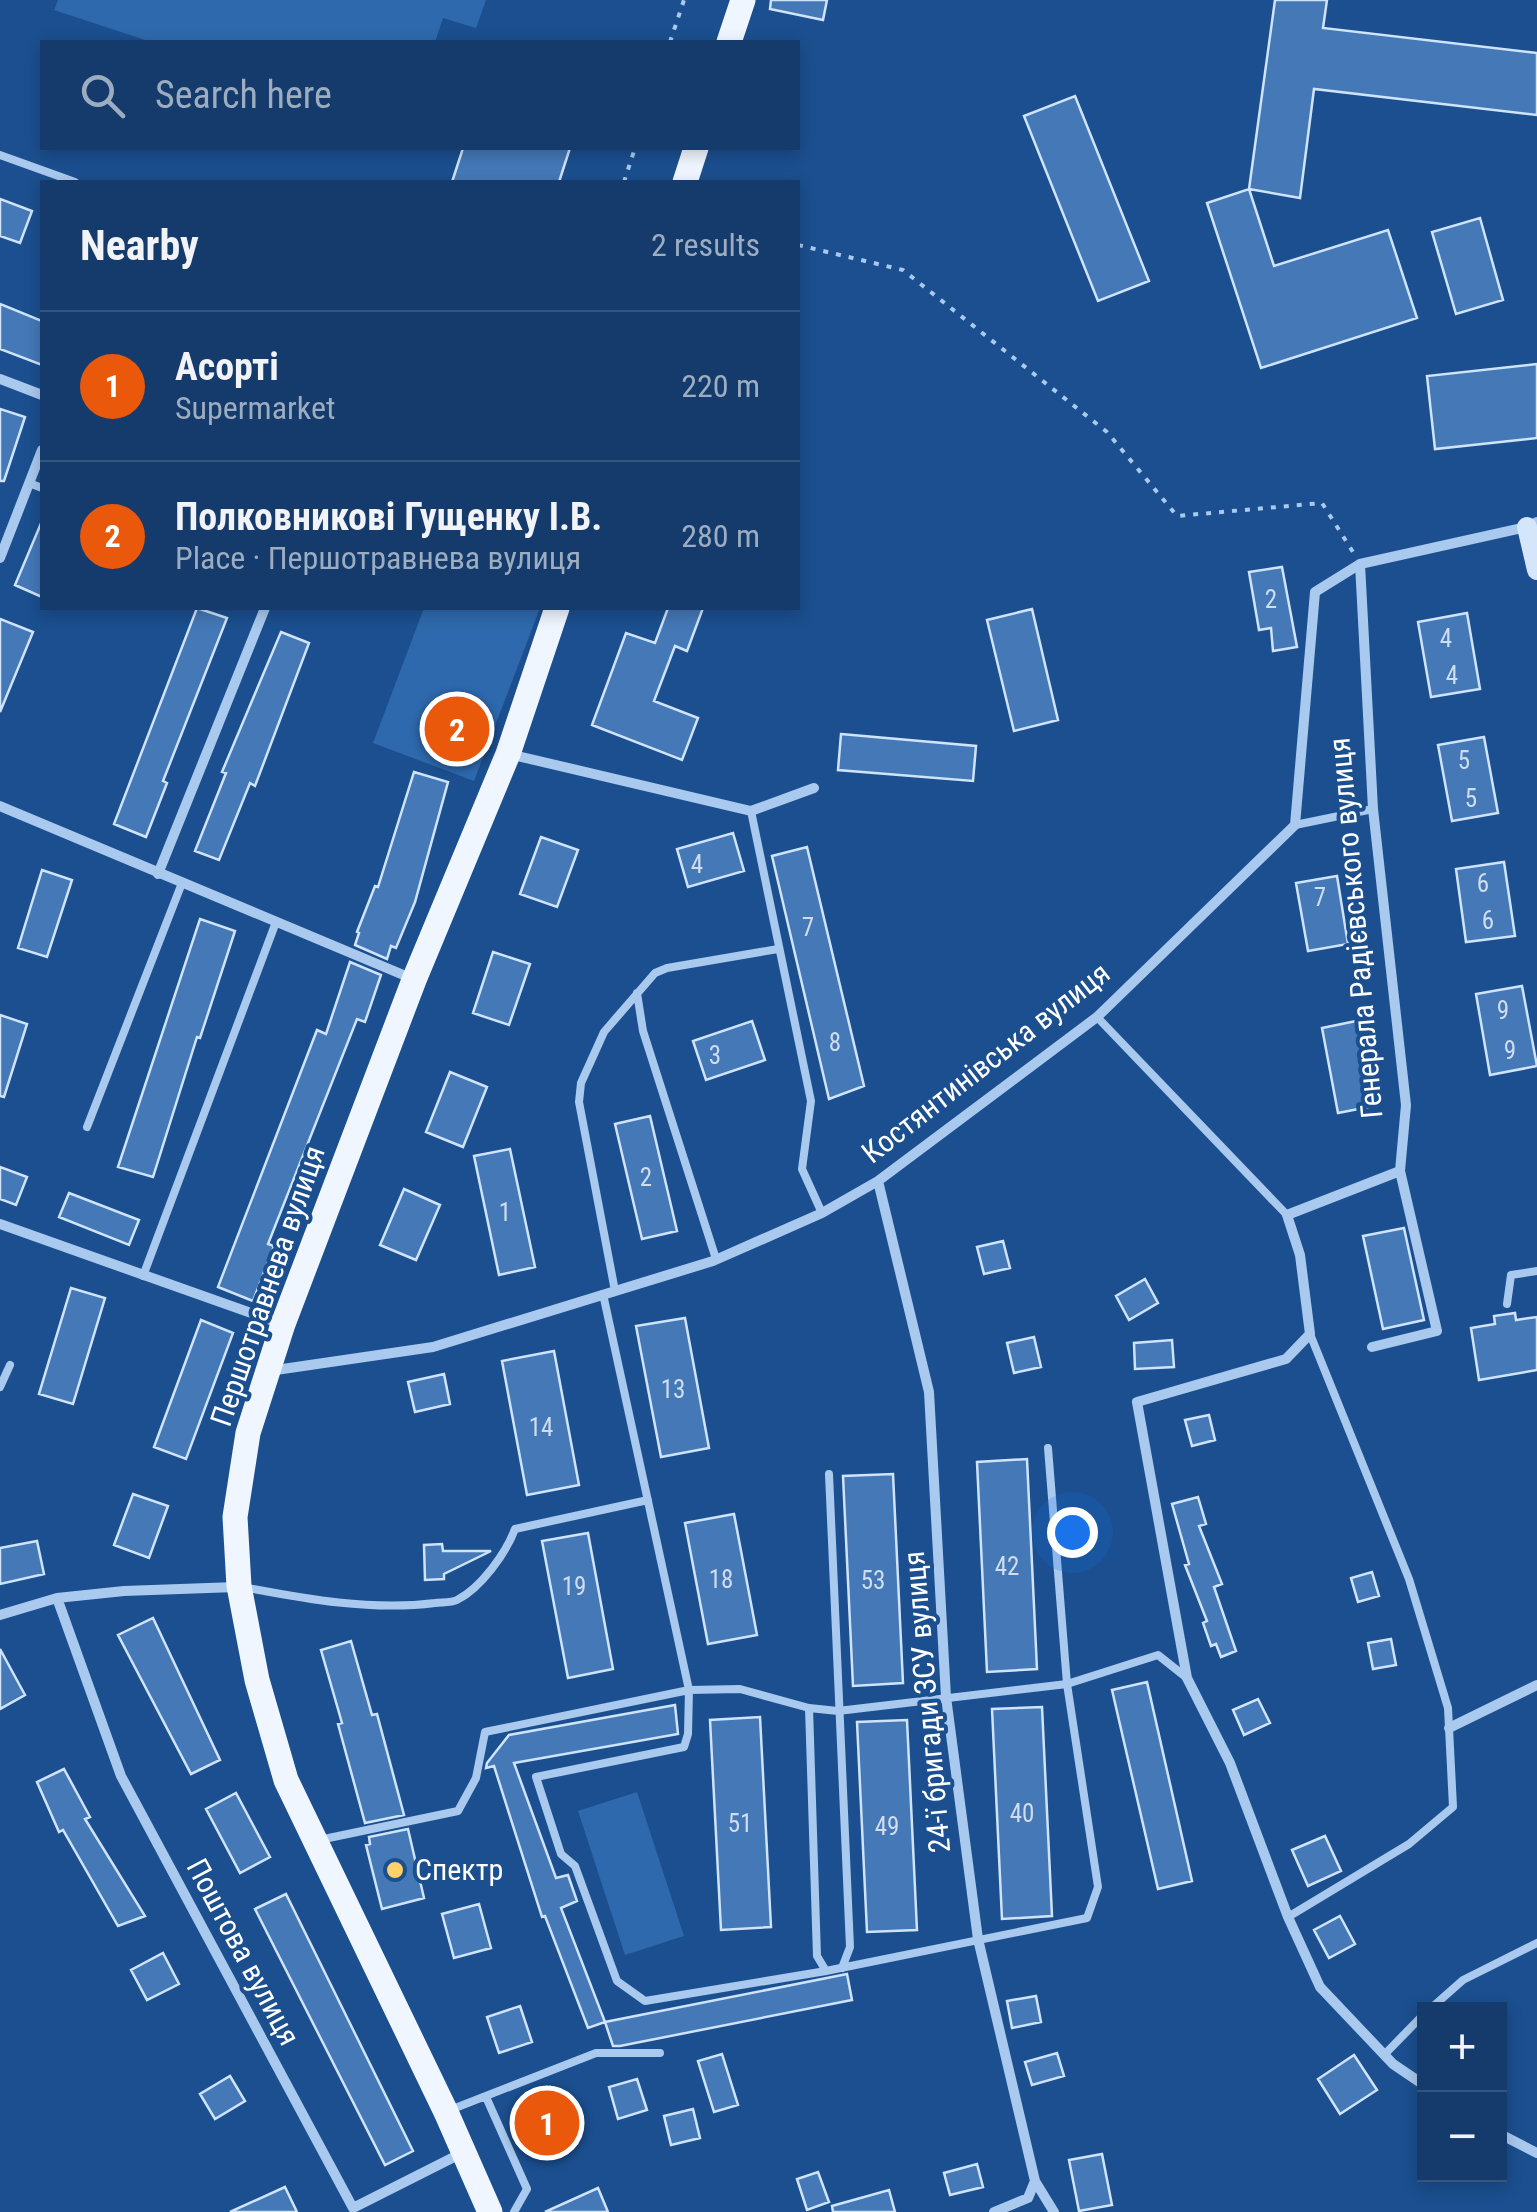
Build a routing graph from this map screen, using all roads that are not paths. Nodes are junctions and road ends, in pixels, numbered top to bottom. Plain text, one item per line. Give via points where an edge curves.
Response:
1 (743, 0) edge
2 (731, 40) edge
3 (695, 150) edge
4 (0, 155) edge
5 (69, 180) edge
6 (686, 180) edge
7 (0, 379) edge
8 (40, 394) edge
9 (40, 456) edge
10 (30, 483) junction
11 (40, 487) edge
12 (1532, 524) edge
13 (0, 558) edge
14 (1360, 564) junction
15 (1537, 570) edge
16 (264, 610) edge
17 (556, 610) edge
18 (508, 754) junction
19 (814, 788) dead end
20 (0, 806) edge
21 (1373, 809) junction
22 (751, 810) junction
23 (1295, 824) junction
24 (158, 874) junction
25 (182, 883) junction
26 (276, 922) junction
27 (778, 949) junction
28 (414, 980) junction
29 (638, 993) junction
30 (1097, 1017) junction
31 (88, 1127) dead end
32 (1400, 1171) junction
33 (878, 1180) junction
34 (822, 1213) junction
35 (1286, 1215) junction
36 (0, 1224) edge
37 (716, 1259) junction
38 (1537, 1271) edge
39 (143, 1276) junction
40 (609, 1292) junction
41 (1507, 1304) dead end
42 (283, 1324) junction
43 (1310, 1334) junction
44 (1372, 1347) dead end
45 (10, 1365) dead end
46 (268, 1371) junction
47 (0, 1387) edge
48 (1048, 1448) dead end
49 (829, 1474) dead end
50 (648, 1500) junction
51 (239, 1586) junction
52 (57, 1598) junction
53 (0, 1615) edge
54 (1187, 1678) junction
55 (1067, 1684) junction
56 (1537, 1685) edge
57 (689, 1690) junction
58 (946, 1697) junction
59 (809, 1708) junction
60 (838, 1710) junction
61 (1449, 1728) junction
62 (315, 1841) junction
63 (1288, 1917) junction
64 (978, 1939) junction
65 (1537, 1943) edge
66 (842, 1968) junction
67 (826, 1971) junction
68 (1438, 2002) edge
69 (1417, 2022) edge
70 (660, 2053) dead end
71 (1384, 2055) junction
72 (1417, 2080) edge
73 (486, 2097) junction
74 (446, 2112) junction
75 (1507, 2138) edge
76 (464, 2152) junction
77 (1537, 2153) edge
78 (1034, 2181) junction
79 (490, 2212) edge
80 (514, 2212) edge
81 (994, 2212) edge
82 (1054, 2212) edge

1 - 2 main road
3 - 6 main road
4 - 5 lane
7 - 8 street
9 - 10 street
10 - 11 lane
10 - 13 street
12 - 14 street
12 - 15 street
14 - 21 street, Генерала Радієвського вулиця
14 - 23 street via 1314,592
16 - 24 street
17 - 18 main road, Першотравнева вулиця
18 - 22 street
18 - 28 main road, Першотравнева вулиця
19 - 22 street
20 - 24 street
21 - 23 lane
21 - 32 street, Генерала Радієвського вулиця via 1406,1105
22 - 27 lane
23 - 30 street, Костянтинівська вулиця
24 - 25 street
25 - 26 street
25 - 31 lane
26 - 28 street
26 - 39 lane
27 - 29 lane via 666,968
27 - 34 lane via 812,1101 802,1168
28 - 42 main road, Першотравнева вулиця
29 - 37 lane via 643,1031
29 - 40 lane via 604,1032 579,1102
30 - 33 street, Костянтинівська вулиця
30 - 35 lane
32 - 35 street
32 - 44 street, Генерала Радієвського вулиця via 1437,1331
33 - 34 street, Костянтинівська вулиця
33 - 58 street, 24-ї бригади ЗСУ вулиця via 929,1392
34 - 37 street, Костянтинівська вулиця
35 - 43 street via 1300,1254
36 - 39 street
37 - 40 street, Костянтинівська вулиця
38 - 41 lane via 1511,1275
39 - 42 street
40 - 46 street, Костянтинівська вулиця via 433,1346
40 - 50 lane
42 - 46 main road, Першотравнева вулиця
43 - 54 street via 1286,1359 1137,1402
43 - 61 lane via 1410,1579
45 - 47 lane
46 - 51 main road, Першотравнева вулиця via 248,1433 235,1516
48 - 55 lane
49 - 60 lane
50 - 51 lane via 515,1529 480,1580 456,1600 369,1605
50 - 57 lane
51 - 52 street
51 - 62 main road, Першотравнева вулиця via 286,1780
52 - 53 street
52 - 76 street, Поштова вулиця via 121,1776 353,2208
54 - 55 lane via 1158,1655
54 - 63 street via 1230,1763
55 - 58 lane
55 - 64 lane via 1098,1888 1087,1918
56 - 61 street
57 - 59 lane via 740,1689
57 - 62 lane via 485,1732 476,1778 458,1812
57 - 67 lane via 684,1747 536,1777 616,1982 645,2001
58 - 60 lane
58 - 64 street, 24-ї бригади ЗСУ вулиця
59 - 60 lane
59 - 67 lane via 817,1956
60 - 66 lane via 850,1947
61 - 63 lane via 1453,1807 1410,1844
62 - 74 main road, Першотравнева вулиця
63 - 71 street via 1320,1987
64 - 66 lane
64 - 78 street, 24-ї бригади ЗСУ вулиця
65 - 68 lane via 1463,1980
66 - 67 lane
69 - 71 lane
70 - 73 lane via 596,2053
71 - 72 street
73 - 74 lane
73 - 80 lane via 527,2189
74 - 76 main road, Першотравнева вулиця
75 - 77 street
76 - 79 main road, Першотравнева вулиця
78 - 81 street via 1028,2198
78 - 82 street, 24-ї бригади ЗСУ вулиця

